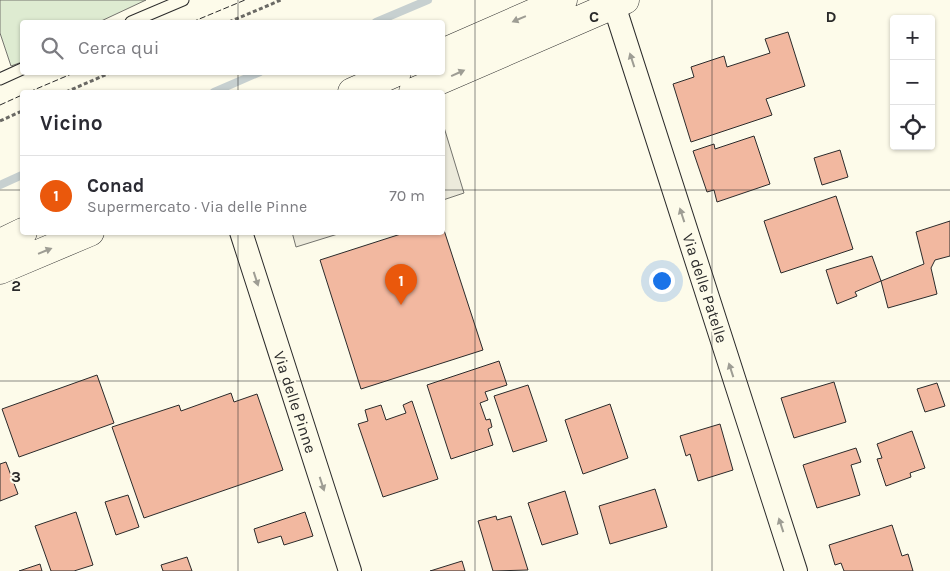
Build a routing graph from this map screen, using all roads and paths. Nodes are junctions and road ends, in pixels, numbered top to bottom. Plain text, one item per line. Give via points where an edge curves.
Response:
1 (183, 0) edge
2 (281, 0) edge
3 (564, 0) edge
4 (620, 2) edge
5 (136, 20) edge
6 (234, 20) edge
7 (445, 52) edge
8 (20, 70) edge
9 (105, 75) edge
10 (390, 75) edge
11 (0, 79) edge
12 (71, 90) edge
13 (356, 90) edge
14 (418, 90) edge
15 (20, 112) edge
16 (0, 121) edge
17 (20, 234) edge
18 (83, 235) edge
19 (242, 235) edge
20 (0, 243) edge
21 (0, 270) edge
22 (350, 571) edge
23 (796, 571) edge

1 - 5 lane
2 - 6 path
3 -> 7 street
14 -> 4 street
23 -> 4 street, Via delle Patelle
8 - 11 lane
9 - 12 path
10 - 13 street
15 - 16 path
17 - 20 street
21 -> 18 street
19 -> 22 street, Via delle Pinne

